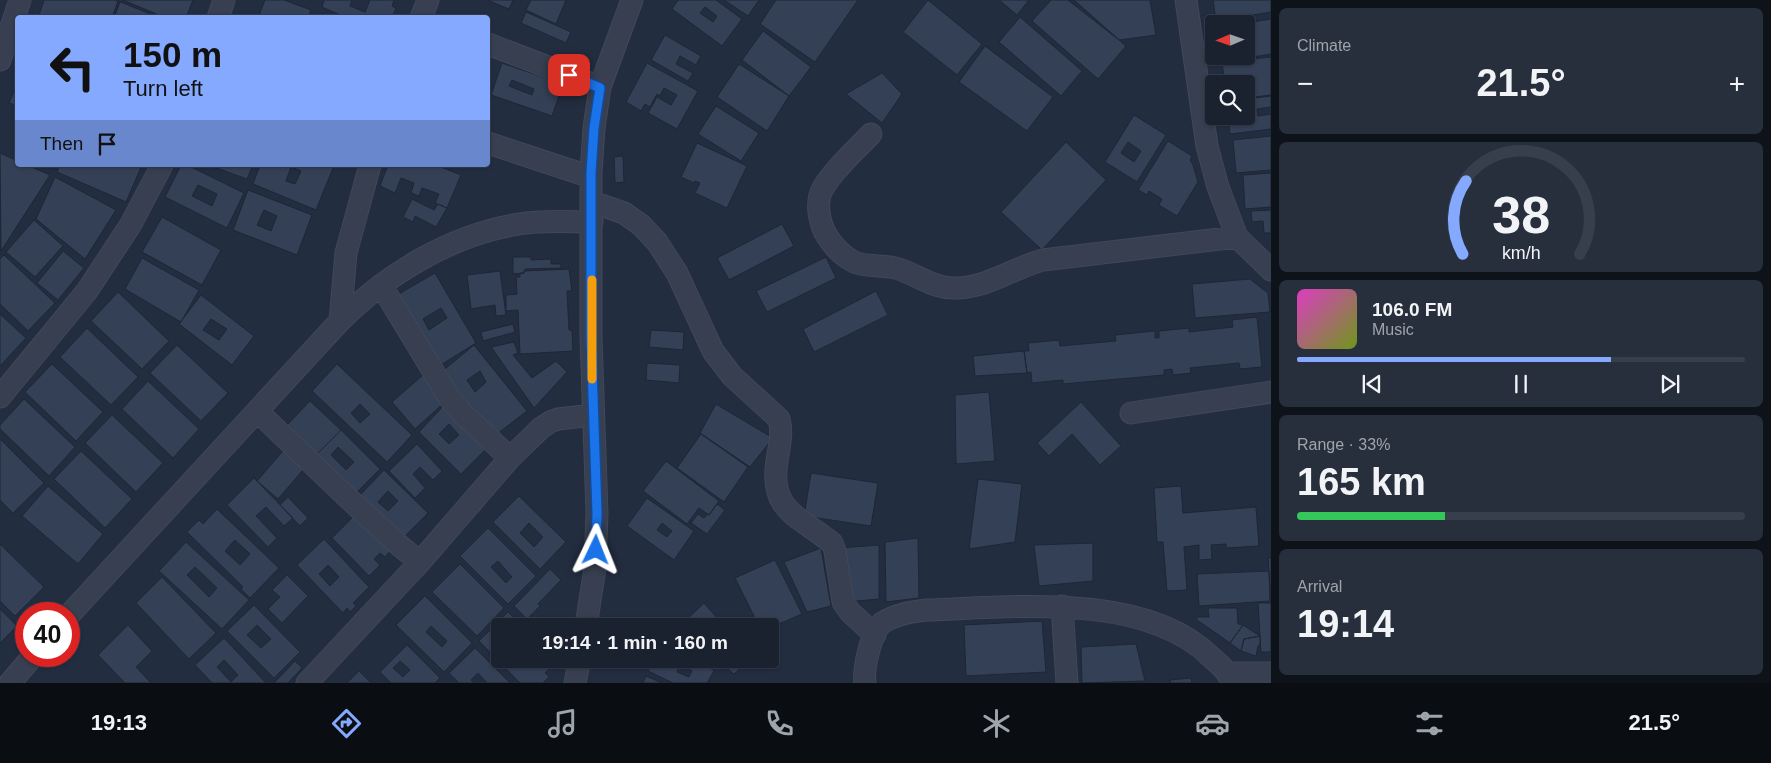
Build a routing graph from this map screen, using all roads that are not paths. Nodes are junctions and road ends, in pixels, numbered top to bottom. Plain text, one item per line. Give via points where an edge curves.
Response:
1 (224, 0) edge
2 (428, 0) edge
3 (632, 0) edge
4 (1186, 0) edge
5 (12, 4) edge
6 (219, 15) edge
7 (422, 15) edge
8 (490, 45) edge
9 (0, 60) edge
10 (600, 88) junction
11 (871, 134) dead end
12 (490, 144) edge
13 (161, 167) edge
14 (369, 167) edge
15 (591, 177) junction
16 (592, 212) junction
17 (1237, 238) junction
18 (1271, 270) edge
19 (381, 284) junction
20 (340, 321) junction
21 (1271, 392) edge
22 (0, 397) edge
23 (257, 411) junction
24 (1131, 414) dead end
25 (593, 416) junction
26 (510, 458) junction
27 (420, 562) junction
28 (80, 603) edge
29 (1062, 606) junction
30 (587, 618) edge
31 (875, 635) junction
32 (24, 667) edge
33 (578, 668) edge
34 (1271, 674) edge
35 (1230, 678) edge
36 (10, 683) edge
37 (307, 683) edge
38 (575, 683) edge
39 (865, 683) edge
40 (1067, 683) edge

1 - 6 street
2 - 7 street
3 - 10 street
4 - 17 street via 1207,146
5 - 9 street
8 - 10 street
10 - 15 street
11 - 17 street via 822,190 819,213 823,229 832,244 856,262 899,269 926,283 956,288 974,286 1043,260
12 - 15 street
13 - 22 street via 131,224 87,291
14 - 20 street via 346,253
15 - 16 street
16 - 19 street via 474,235 429,255
16 - 25 street
16 - 31 street via 624,213 657,242 677,272 713,351 732,376 779,419 781,436 775,476 780,501 832,544 836,551 843,602
17 - 18 street
19 - 20 street
19 - 26 street via 450,399
20 - 23 street
21 - 24 street
23 - 27 street
23 - 28 street
25 - 26 street via 550,422
25 - 30 street via 597,513 595,568
26 - 27 street
27 - 37 street
29 - 31 street via 905,612 881,624
29 - 35 street via 1138,618 1175,630 1201,647
29 - 40 street
31 - 39 street via 870,645
32 - 36 street
33 - 38 street
34 - 35 street

